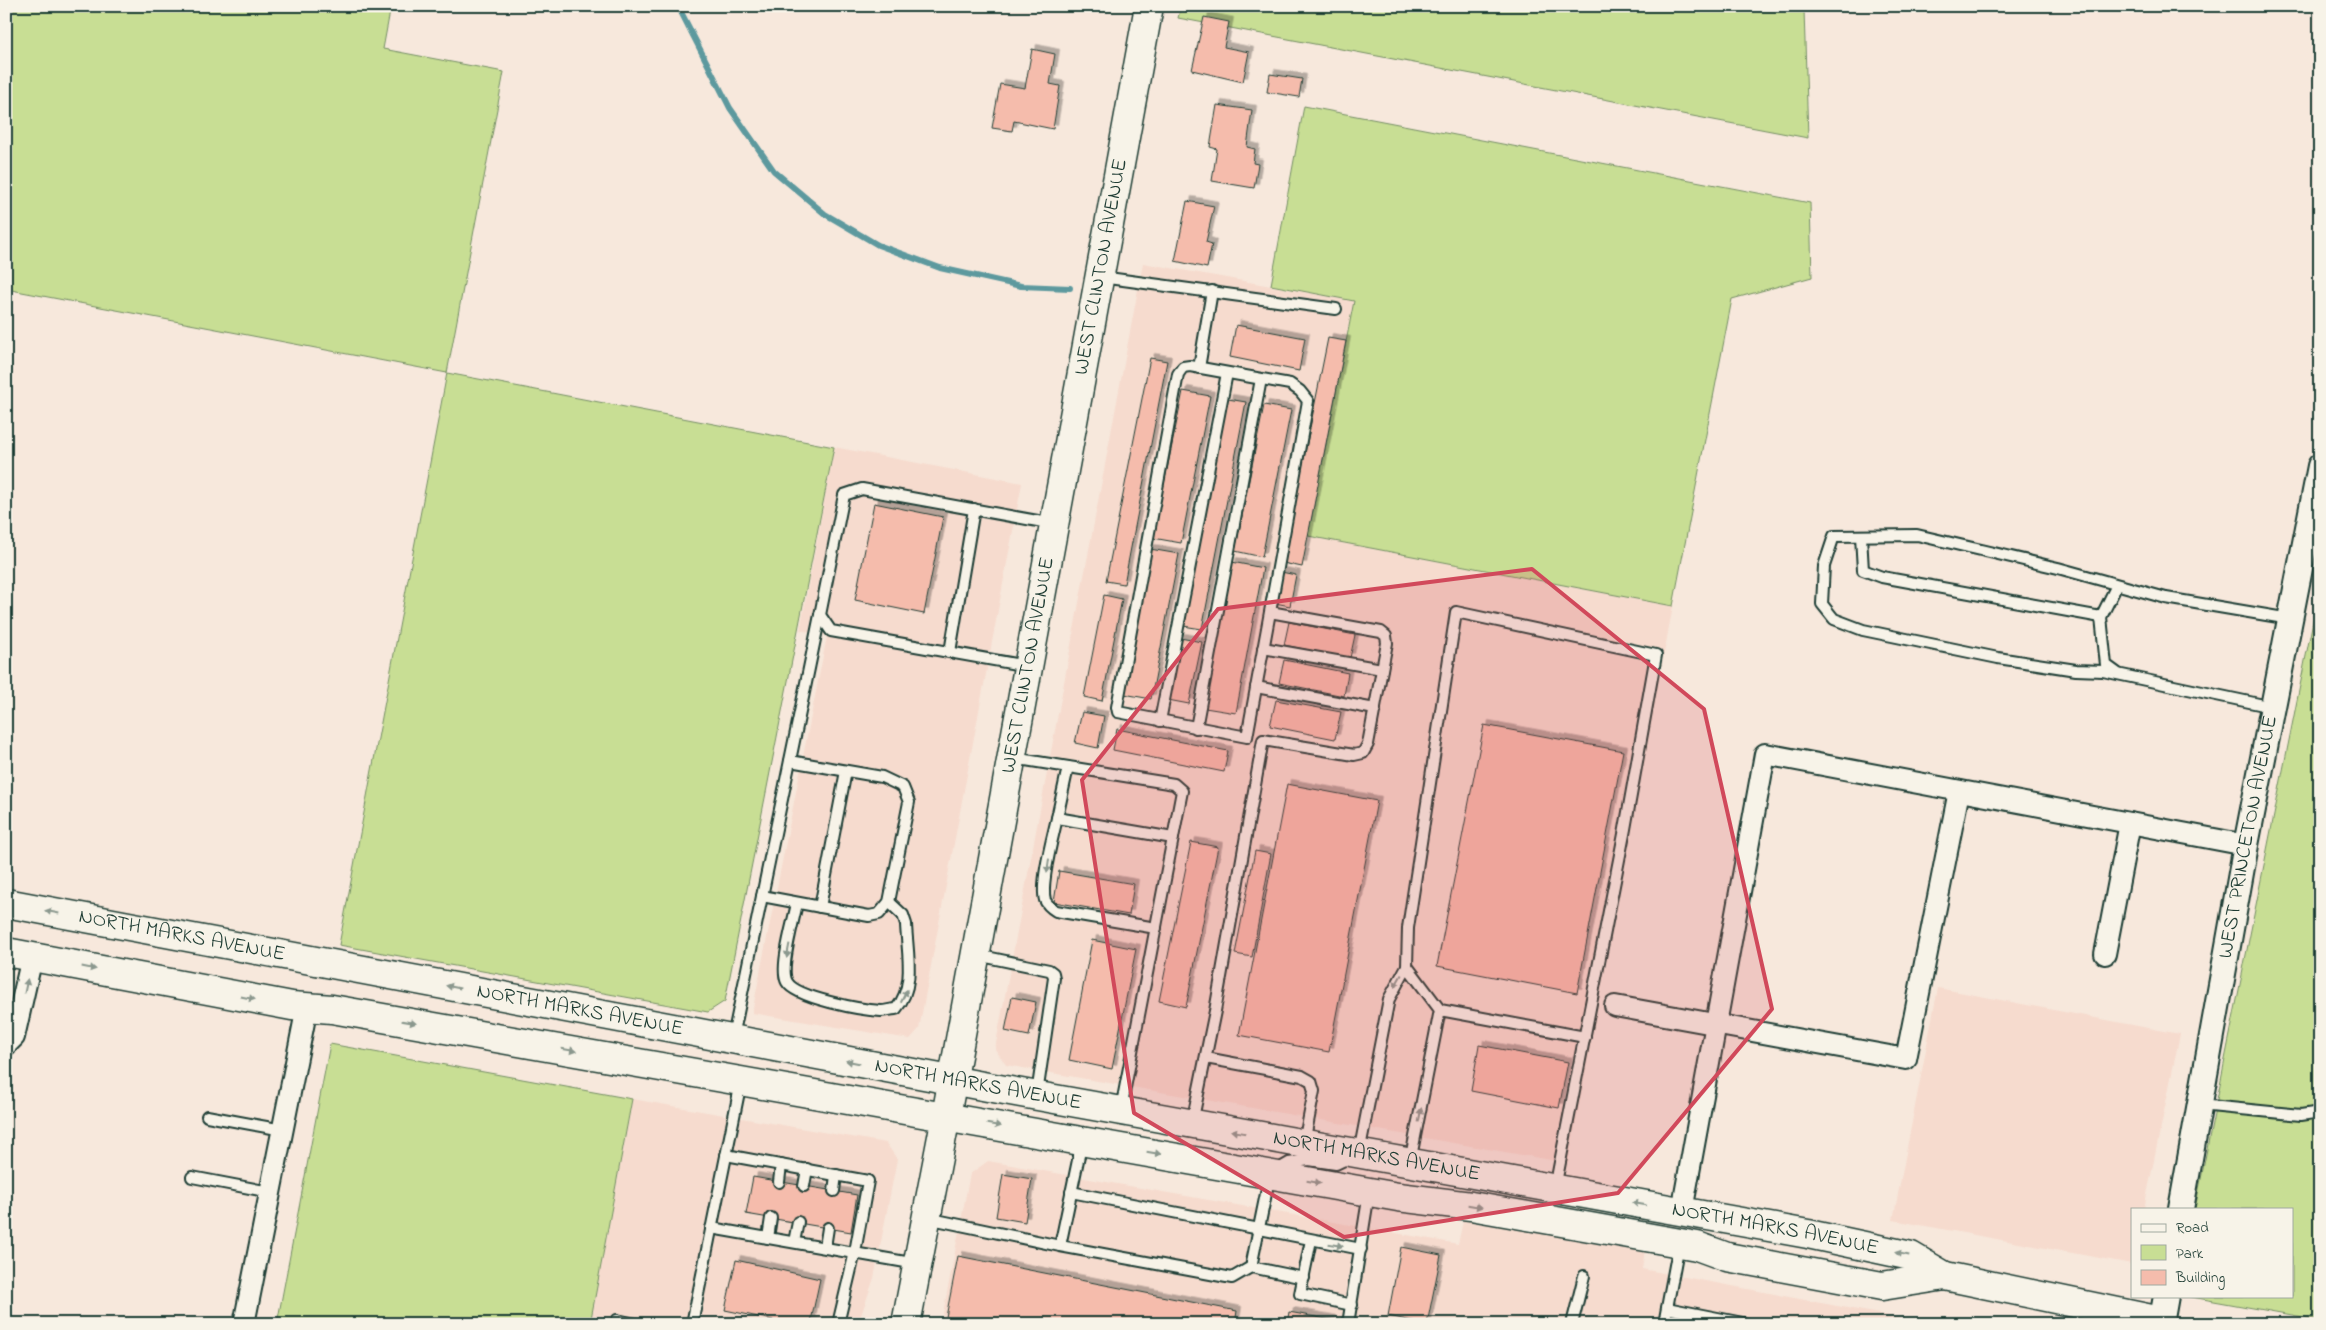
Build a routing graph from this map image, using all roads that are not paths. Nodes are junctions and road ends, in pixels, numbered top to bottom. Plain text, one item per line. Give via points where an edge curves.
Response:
1 (1149, 6) edge
2 (1100, 277) junction
3 (1212, 291) junction
4 (1336, 309) dead end
5 (1199, 368) junction
6 (1227, 373) junction
7 (1261, 379) junction
8 (2320, 466) edge
9 (974, 509) junction
10 (1055, 524) junction
11 (1861, 536) junction
12 (2117, 585) junction
13 (1270, 612) junction
14 (820, 615) junction
15 (2101, 617) junction
16 (2290, 619) junction
17 (1263, 648) junction
18 (950, 652) junction
19 (1029, 666) junction
20 (1382, 669) junction
21 (2118, 674) junction
22 (1256, 687) junction
23 (2274, 707) junction
24 (1375, 709) junction
25 (1160, 721) junction
26 (1196, 728) junction
27 (1247, 737) junction
28 (1263, 740) junction
29 (1012, 757) junction
30 (790, 761) junction
31 (1068, 767) junction
32 (846, 771) junction
33 (1959, 791) junction
34 (1057, 818) junction
35 (2130, 824) junction
36 (1173, 838) junction
37 (2246, 845) junction
38 (762, 896) junction
39 (889, 902) junction
40 (6, 903) edge
41 (797, 903) junction
42 (820, 907) junction
43 (1156, 928) junction
44 (2105, 954) dead end
45 (19, 955) edge
46 (976, 955) junction
47 (1407, 966) junction
48 (1615, 1006) dead end
49 (307, 1007) junction
50 (13, 1010) edge
51 (1440, 1010) junction
52 (1716, 1024) junction
53 (1585, 1037) junction
54 (733, 1040) junction
55 (6, 1045) edge
56 (1206, 1058) junction
57 (742, 1080) junction
58 (953, 1080) junction
59 (1036, 1096) junction
60 (2200, 1105) junction
61 (1120, 1111) junction
62 (2320, 1112) edge
63 (207, 1116) dead end
64 (946, 1116) junction
65 (1192, 1124) junction
66 (283, 1130) junction
67 (1082, 1140) junction
68 (1304, 1144) junction
69 (1358, 1153) junction
70 (726, 1155) junction
71 (1410, 1163) junction
72 (781, 1165) junction
73 (807, 1169) junction
74 (836, 1174) junction
75 (1270, 1174) junction
76 (192, 1177) dead end
77 (779, 1182) dead end
78 (804, 1186) dead end
79 (1555, 1189) junction
80 (834, 1191) dead end
81 (270, 1192) junction
82 (1071, 1192) junction
83 (1369, 1192) junction
84 (2181, 1208) edge
85 (1682, 1211) junction
86 (771, 1218) dead end
87 (927, 1218) junction
88 (798, 1222) dead end
89 (711, 1228) junction
90 (828, 1228) dead end
91 (1258, 1230) junction
92 (1808, 1234) junction
93 (768, 1238) junction
94 (1310, 1240) junction
95 (794, 1242) junction
96 (1688, 1244) junction
97 (1060, 1246) junction
98 (825, 1247) junction
99 (1361, 1249) junction
100 (855, 1252) junction
101 (918, 1264) junction
102 (1251, 1267) junction
103 (1584, 1276) dead end
104 (1945, 1276) junction
105 (1304, 1278) junction
106 (1352, 1305) junction
107 (1667, 1308) junction
108 (2166, 1316) edge
109 (617, 1320) dead end
110 (244, 1324) edge
111 (636, 1324) edge
112 (692, 1324) edge
113 (838, 1324) edge
114 (906, 1324) edge
115 (1348, 1324) edge
116 (1572, 1324) edge
117 (1664, 1324) edge
118 (1748, 1324) edge

1 - 2 main road, WEST CLINTON AVENUE
2 - 3 lane
2 - 10 main road, WEST CLINTON AVENUE
3 - 4 lane
3 - 5 lane
5 - 6 lane
5 - 25 lane via 1183,367 1178,374 1117,707 1122,714
6 - 7 lane
6 - 25 lane
7 - 13 lane via 1290,384 1308,401
7 - 26 lane
8 - 16 street, WEST PRINCETON AVENUE
9 - 10 lane
9 - 14 lane via 862,489 844,495
9 - 18 lane
10 - 19 main road, WEST CLINTON AVENUE
11 - 12 lane via 1917,535
11 - 15 lane via 1863,570 1882,577
11 - 21 lane via 1834,536 1824,566 1822,604 1834,618 1863,630 1998,658
12 - 15 lane
12 - 16 lane via 2166,598
13 - 17 lane
13 - 20 lane via 1382,632 1387,643
14 - 18 lane via 831,631
14 - 30 lane
15 - 21 lane via 2106,665
16 - 23 street, WEST PRINCETON AVENUE
17 - 20 lane
17 - 22 lane
18 - 19 lane
19 - 29 main road, WEST CLINTON AVENUE
20 - 24 lane
21 - 23 lane
22 - 24 lane
22 - 27 lane
23 - 37 street, WEST PRINCETON AVENUE
24 - 28 lane via 1363,753 1354,755
25 - 26 lane
26 - 27 lane
27 - 28 lane
28 - 56 lane
29 - 31 lane
29 - 46 main road, WEST CLINTON AVENUE
30 - 32 lane
30 - 38 lane
31 - 34 lane
31 - 36 lane via 1174,784 1182,791
32 - 39 lane via 882,777 904,787 909,802
32 - 42 lane
33 - 35 street
33 - 52 street via 1906,1059
33 - 52 street via 1765,754
34 - 36 lane
34 -> 43 lane via 1045,887 1048,905 1056,911
35 - 37 street
35 - 44 street
36 - 43 lane
37 - 60 street, WEST PRINCETON AVENUE
38 - 41 lane
38 - 54 lane
41 -> 39 lane via 784,967 787,982 796,992 814,999 881,1011 896,1009 909,985 906,924 903,915
39 - 42 lane via 879,914 869,916
54 -> 40 main road, NORTH MARKS AVENUE
41 - 42 lane
43 - 61 lane
45 -> 49 main road, NORTH MARKS AVENUE
50 -> 45 street
46 - 58 main road, WEST CLINTON AVENUE
46 - 59 lane via 1053,973
47 - 51 lane
47 - 53 lane via 1408,928 1456,612 1656,655
47 -> 69 lane via 1388,999
48 - 52 street
49 -> 57 main road, NORTH MARKS AVENUE via 342,1010
49 - 66 street
50 - 55 street via 14,1037
51 - 53 lane
71 -> 51 lane
52 - 85 street
53 - 79 lane
58 -> 54 main road, NORTH MARKS AVENUE
56 - 65 lane
56 - 68 lane via 1302,1076 1311,1081 1314,1091
57 - 64 main road, NORTH MARKS AVENUE
57 - 70 lane
58 - 59 main road, NORTH MARKS AVENUE
58 - 64 main road, WEST CLINTON AVENUE
59 - 61 main road, NORTH MARKS AVENUE
60 - 62 lane via 2301,1115
60 - 84 street, WEST PRINCETON AVENUE
61 - 65 main road, NORTH MARKS AVENUE
63 - 66 lane
64 -> 67 main road, NORTH MARKS AVENUE
64 - 87 main road, WEST CLINTON AVENUE
68 -> 65 main road, NORTH MARKS AVENUE
66 - 81 street
67 -> 75 main road, NORTH MARKS AVENUE
67 - 82 lane
68 - 69 main road, NORTH MARKS AVENUE
69 - 71 main road, NORTH MARKS AVENUE
69 - 75 lane via 1336,1164 1309,1160 1288,1163
70 - 72 lane
70 - 89 lane
71 - 79 main road, NORTH MARKS AVENUE
72 - 73 lane
72 - 77 lane
73 - 74 lane
73 - 78 lane
74 - 80 lane
74 - 100 lane via 868,1181
75 -> 83 main road, NORTH MARKS AVENUE
75 - 91 lane
76 - 81 lane
85 -> 79 main road, NORTH MARKS AVENUE
81 - 110 street
82 - 91 lane
82 - 97 lane
83 -> 96 main road, NORTH MARKS AVENUE via 1471,1206
83 - 99 lane
85 - 92 main road, NORTH MARKS AVENUE
86 - 93 lane
87 - 97 lane
87 - 101 main road, WEST CLINTON AVENUE
88 - 95 lane
89 - 93 lane
89 - 112 lane
90 - 98 lane
91 - 94 lane
91 - 102 lane
92 - 96 main road via 1790,1248
104 -> 92 main road, NORTH MARKS AVENUE via 1911,1256
93 - 95 lane
94 -> 99 lane
94 - 105 lane
95 - 98 lane
96 - 104 main road, NORTH MARKS AVENUE via 1727,1257 1882,1286
96 - 107 lane
97 - 102 lane via 1232,1278
98 - 100 lane
99 - 106 lane
100 - 101 lane
100 - 113 lane
101 - 114 main road, WEST CLINTON AVENUE
102 - 105 lane
103 - 116 lane
104 - 108 main road, NORTH MARKS AVENUE
105 - 106 lane via 1300,1294
106 - 115 lane
107 - 117 lane
107 - 118 lane
109 - 111 lane

